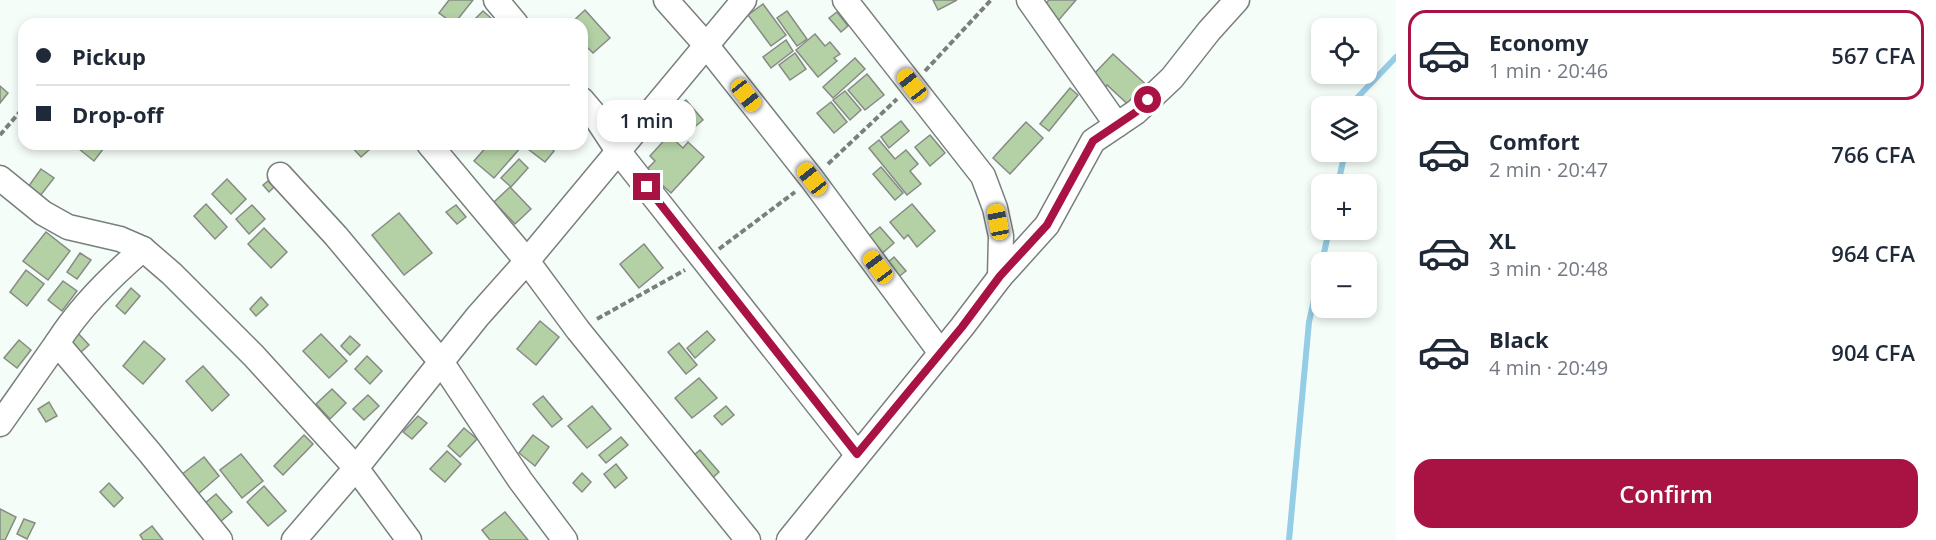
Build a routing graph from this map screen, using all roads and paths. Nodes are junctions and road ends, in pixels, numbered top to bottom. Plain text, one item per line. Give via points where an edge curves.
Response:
1 (496, 0) edge
2 (666, 0) edge
3 (744, 0) edge
4 (845, 0) edge
5 (1029, 0) edge
6 (1237, 0) edge
7 (511, 18) edge
8 (706, 45) junction
9 (588, 107) edge
10 (18, 114) edge
11 (1117, 125) junction
12 (0, 135) edge
13 (434, 150) edge
14 (618, 151) junction
15 (280, 176) dead end
16 (0, 178) edge
17 (143, 249) junction
18 (527, 261) junction
19 (1000, 276) junction
20 (918, 320) junction
21 (962, 327) junction
22 (57, 344) junction
23 (941, 353) junction
24 (442, 363) junction
25 (0, 424) edge
26 (857, 454) junction
27 (356, 468) junction
28 (220, 540) edge
29 (294, 540) edge
30 (409, 540) edge
31 (565, 540) edge
32 (748, 540) edge
33 (789, 540) edge

1 - 7 street
2 - 8 street
3 - 8 street
4 - 19 street via 983,176 996,208 1001,236
5 - 11 street
6 - 11 street via 1172,78
8 - 14 street
8 - 20 street
9 - 14 street
10 - 12 path
11 - 19 street via 1093,141 1047,225
13 - 18 street
14 - 18 street
14 - 26 street
15 - 24 street via 336,236
16 - 17 street via 68,227 120,239
17 - 22 street via 97,291
17 - 27 street via 213,312
18 - 24 street
18 - 32 street
19 - 21 street
20 - 21 street
20 - 23 street
21 - 23 street
22 - 25 street
22 - 28 street
23 - 26 street
24 - 27 street
24 - 31 street
26 - 33 street
27 - 29 street
27 - 30 street

